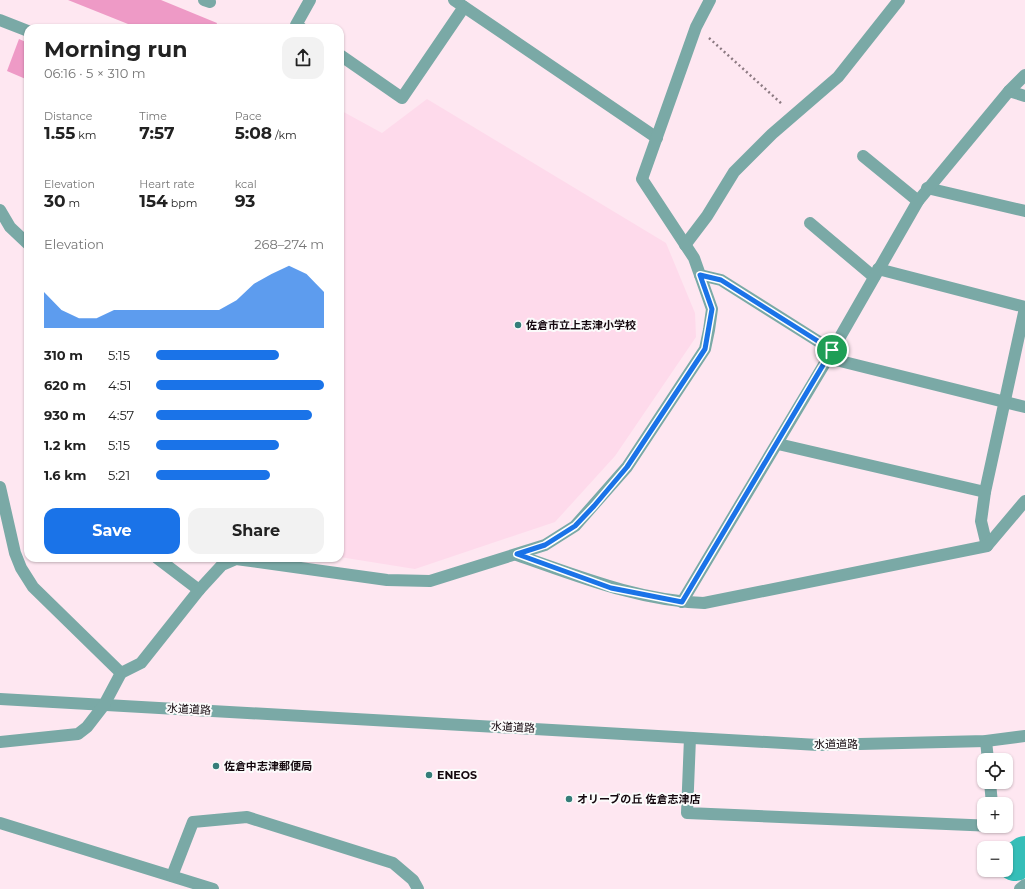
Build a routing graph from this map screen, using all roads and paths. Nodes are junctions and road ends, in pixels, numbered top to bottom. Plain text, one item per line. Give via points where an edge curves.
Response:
1 (310, 0) edge
2 (454, 0) edge
3 (710, 0) edge
4 (899, 0) edge
5 (464, 7) junction
6 (0, 20) edge
7 (297, 24) edge
8 (696, 26) junction
9 (24, 29) edge
10 (344, 58) edge
11 (1025, 75) edge
12 (1009, 91) junction
13 (1025, 96) edge
14 (794, 116) junction
15 (657, 138) junction
16 (863, 156) dead end
17 (927, 188) junction
18 (918, 201) junction
19 (0, 210) edge
20 (1025, 211) edge
21 (810, 223) dead end
22 (5, 230) edge
23 (24, 242) edge
24 (685, 245) junction
25 (876, 273) junction
26 (700, 275) junction
27 (1025, 308) edge
28 (830, 354) junction
29 (1005, 402) junction
30 (1025, 407) edge
31 (778, 444) junction
32 (0, 487) edge
33 (985, 492) junction
34 (1025, 501) edge
35 (987, 546) junction
36 (517, 554) junction
37 (162, 562) edge
38 (229, 562) edge
39 (258, 562) edge
40 (199, 590) junction
41 (682, 602) junction
42 (121, 673) junction
43 (0, 699) edge
44 (104, 705) junction
45 (1025, 736) edge
46 (690, 738) junction
47 (0, 742) edge
48 (986, 742) junction
49 (987, 753) edge
50 (0, 823) edge
51 (977, 825) edge
52 (172, 876) junction
53 (1025, 885) edge
54 (213, 889) edge
55 (418, 889) edge
56 (1020, 889) edge

1 - 7 street
2 - 5 street
3 - 8 street
4 - 14 street via 838,77
5 - 10 street via 402,98
5 - 15 street
6 - 9 street
8 - 14 path
8 - 15 street
11 - 12 street
12 - 13 street
12 - 17 street
14 - 24 street via 734,172 707,216
15 - 24 street via 642,179
16 - 18 street
17 - 18 street
17 - 20 street
18 - 25 street
19 - 22 street
21 - 25 street
22 - 23 street
24 - 26 street via 694,258
25 - 27 street
25 - 28 street
26 - 28 street via 721,280
26 - 36 street via 712,309 705,349 627,467 594,506 575,526 545,545
27 - 29 street
28 - 29 street
28 - 31 street
29 - 30 street
29 - 33 street
31 - 33 street
31 - 41 street
32 - 42 street via 15,554 33,587
33 - 35 street via 981,521
34 - 35 street
35 - 41 street via 704,603
36 - 39 street via 430,582 387,580
36 - 41 street via 611,588
37 - 40 street
38 - 40 street via 222,565
40 - 42 street via 140,663
42 - 44 street
43 - 44 street, 水道道路
44 - 46 street, 水道道路
44 - 47 street via 87,728 78,734
45 - 48 street, 水道道路
46 - 48 street, 水道道路 via 818,745
46 - 51 street via 687,812
48 - 49 street
50 - 52 street
52 - 54 street
52 - 55 street via 193,822 247,817 393,863 413,880
53 - 56 street

